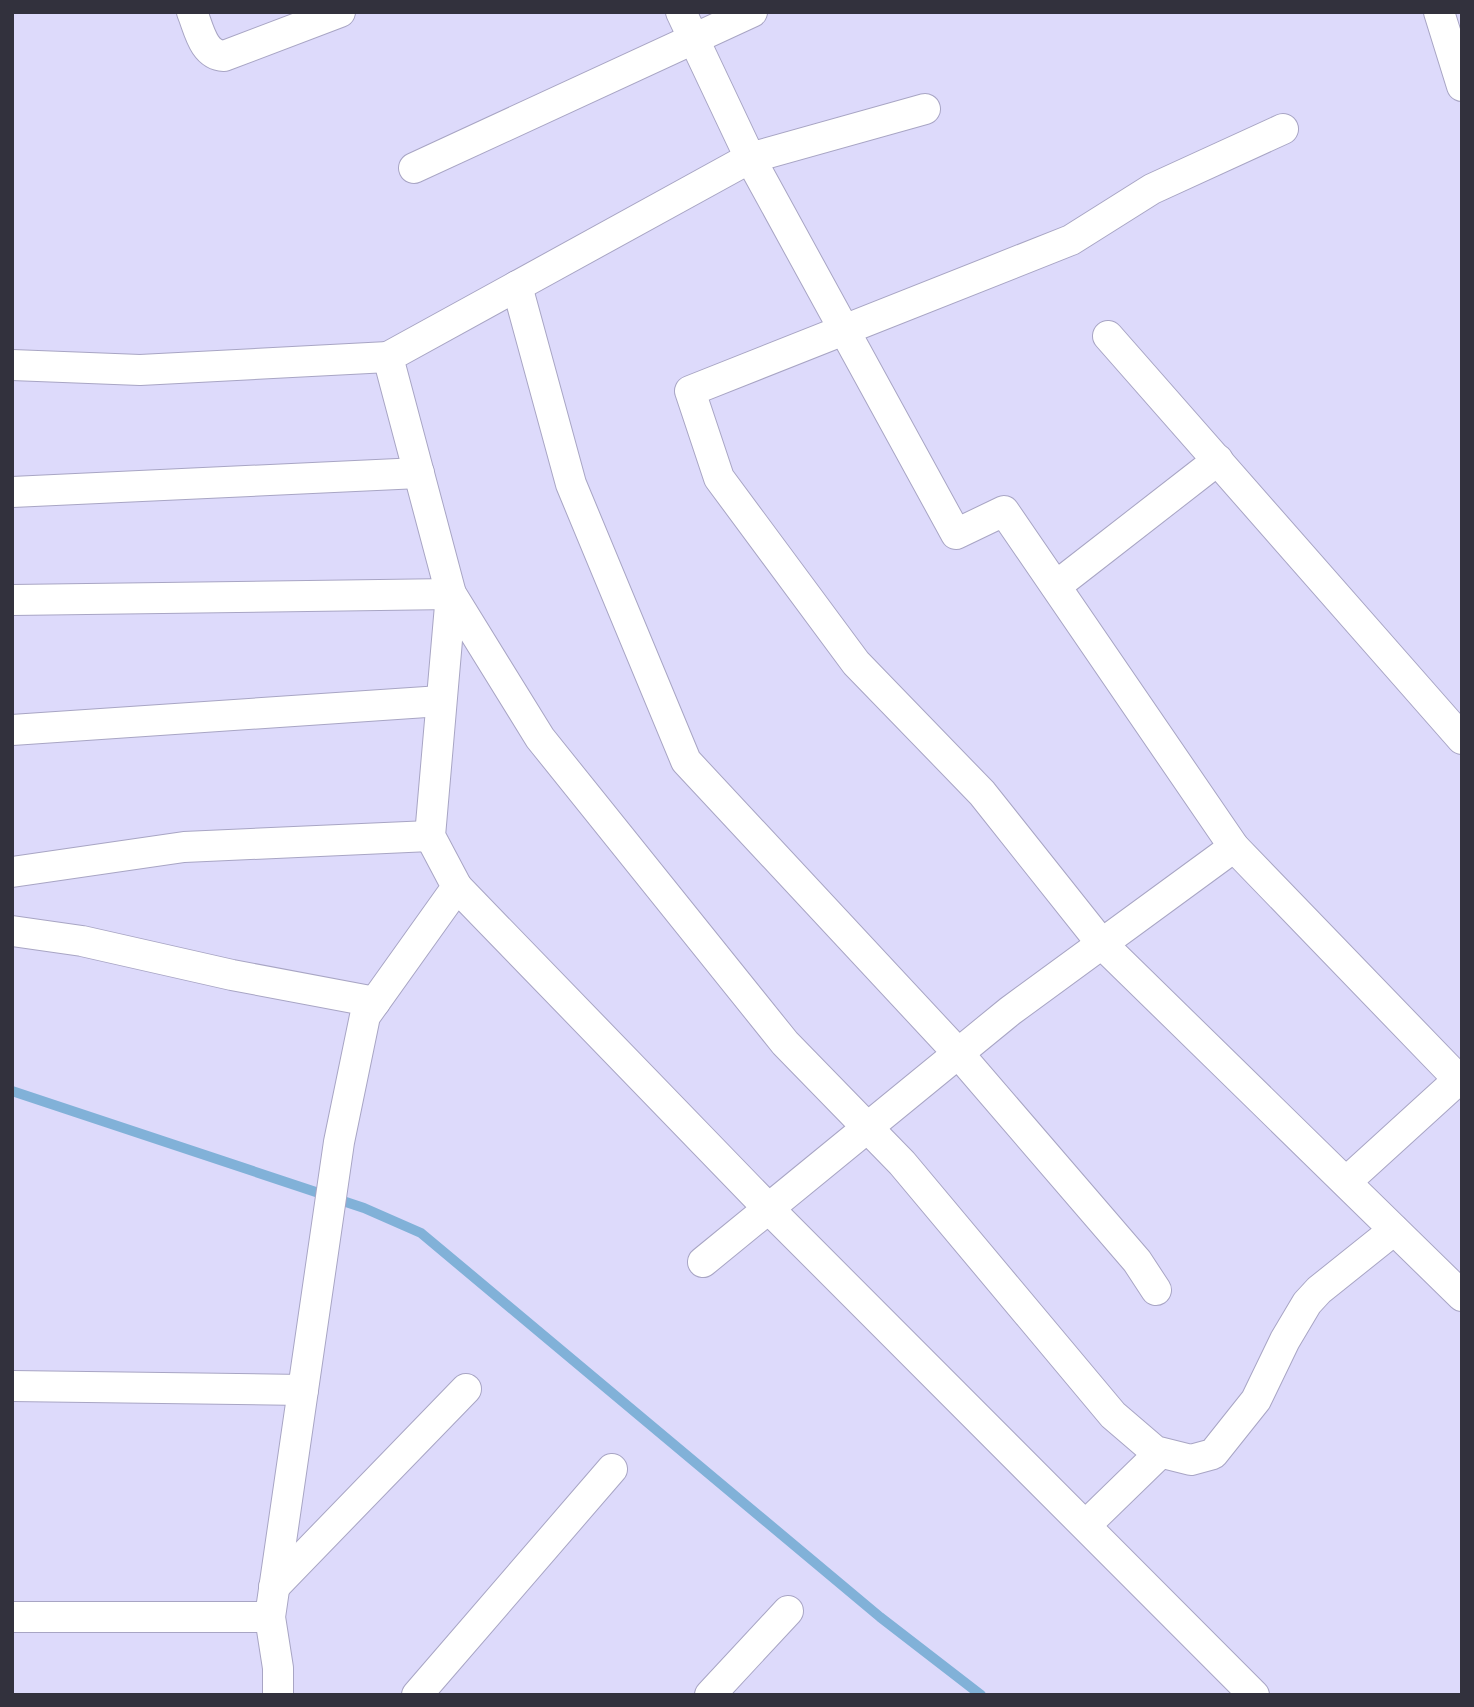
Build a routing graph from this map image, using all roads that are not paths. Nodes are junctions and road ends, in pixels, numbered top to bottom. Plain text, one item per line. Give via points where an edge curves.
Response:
1 (192, 12) edge
2 (340, 12) edge
3 (681, 12) edge
4 (752, 12) edge
5 (1448, 18) edge
6 (694, 40) junction
7 (1462, 86) edge
8 (925, 108) dead end
9 (1283, 129) dead end
10 (750, 158) junction
11 (414, 168) dead end
12 (517, 286) junction
13 (844, 331) junction
14 (1108, 336) dead end
15 (388, 357) junction
16 (12, 365) edge
17 (1218, 460) junction
18 (419, 473) junction
19 (12, 492) edge
20 (1056, 586) junction
21 (451, 594) junction
22 (12, 600) edge
23 (441, 701) junction
24 (12, 730) edge
25 (1462, 739) edge
26 (430, 836) junction
27 (1234, 847) junction
28 (12, 872) edge
29 (457, 887) junction
30 (12, 932) edge
31 (1102, 944) junction
32 (375, 1002) junction
33 (958, 1054) junction
34 (1460, 1082) edge
35 (867, 1128) junction
36 (1346, 1182) junction
37 (768, 1208) junction
38 (1394, 1230) junction
39 (703, 1262) dead end
40 (1156, 1290) dead end
41 (1462, 1296) edge
42 (12, 1386) edge
43 (466, 1389) dead end
44 (303, 1390) junction
45 (1160, 1453) junction
46 (612, 1469) dead end
47 (1087, 1524) junction
48 (274, 1587) junction
49 (788, 1611) dead end
50 (12, 1617) edge
51 (270, 1618) junction
52 (426, 1692) edge
53 (278, 1695) edge
54 (710, 1695) edge
55 (1254, 1695) edge

1 - 2 street via 209,50 224,56
3 - 6 street
4 - 6 street
5 - 7 street
6 - 10 street
6 - 11 street
8 - 10 street
9 - 13 street via 1152,189 1071,240
10 - 12 street
10 - 13 street
12 - 15 street
12 - 33 street via 571,484 686,761
13 - 20 street via 956,534 1004,510
13 - 31 street via 691,391 719,478 856,663 982,793
14 - 17 street
15 - 16 street via 140,370
15 - 18 street
17 - 20 street
17 - 25 street
18 - 19 street
18 - 21 street
20 - 27 street
21 - 22 street
21 - 23 street
21 - 35 street via 540,738 785,1043
23 - 24 street
23 - 26 street
26 - 28 street via 184,847
26 - 29 street
27 - 31 street
27 - 34 street
29 - 32 street
29 - 37 street
30 - 32 street via 82,940
31 - 33 street
31 - 36 street
32 - 44 street via 365,1016 339,1142
33 - 35 street
33 - 40 street via 1137,1261
34 - 36 street
35 - 37 street
35 - 45 street via 902,1163 1113,1415
36 - 38 street
37 - 39 street
37 - 47 street
38 - 41 street
38 - 45 street via 1307,1303 1256,1400 1213,1454 1197,1461
42 - 44 street
43 - 48 street
44 - 48 street
45 - 47 street
46 - 52 street
47 - 55 street
48 - 51 street
49 - 54 street
50 - 51 street
51 - 53 street

